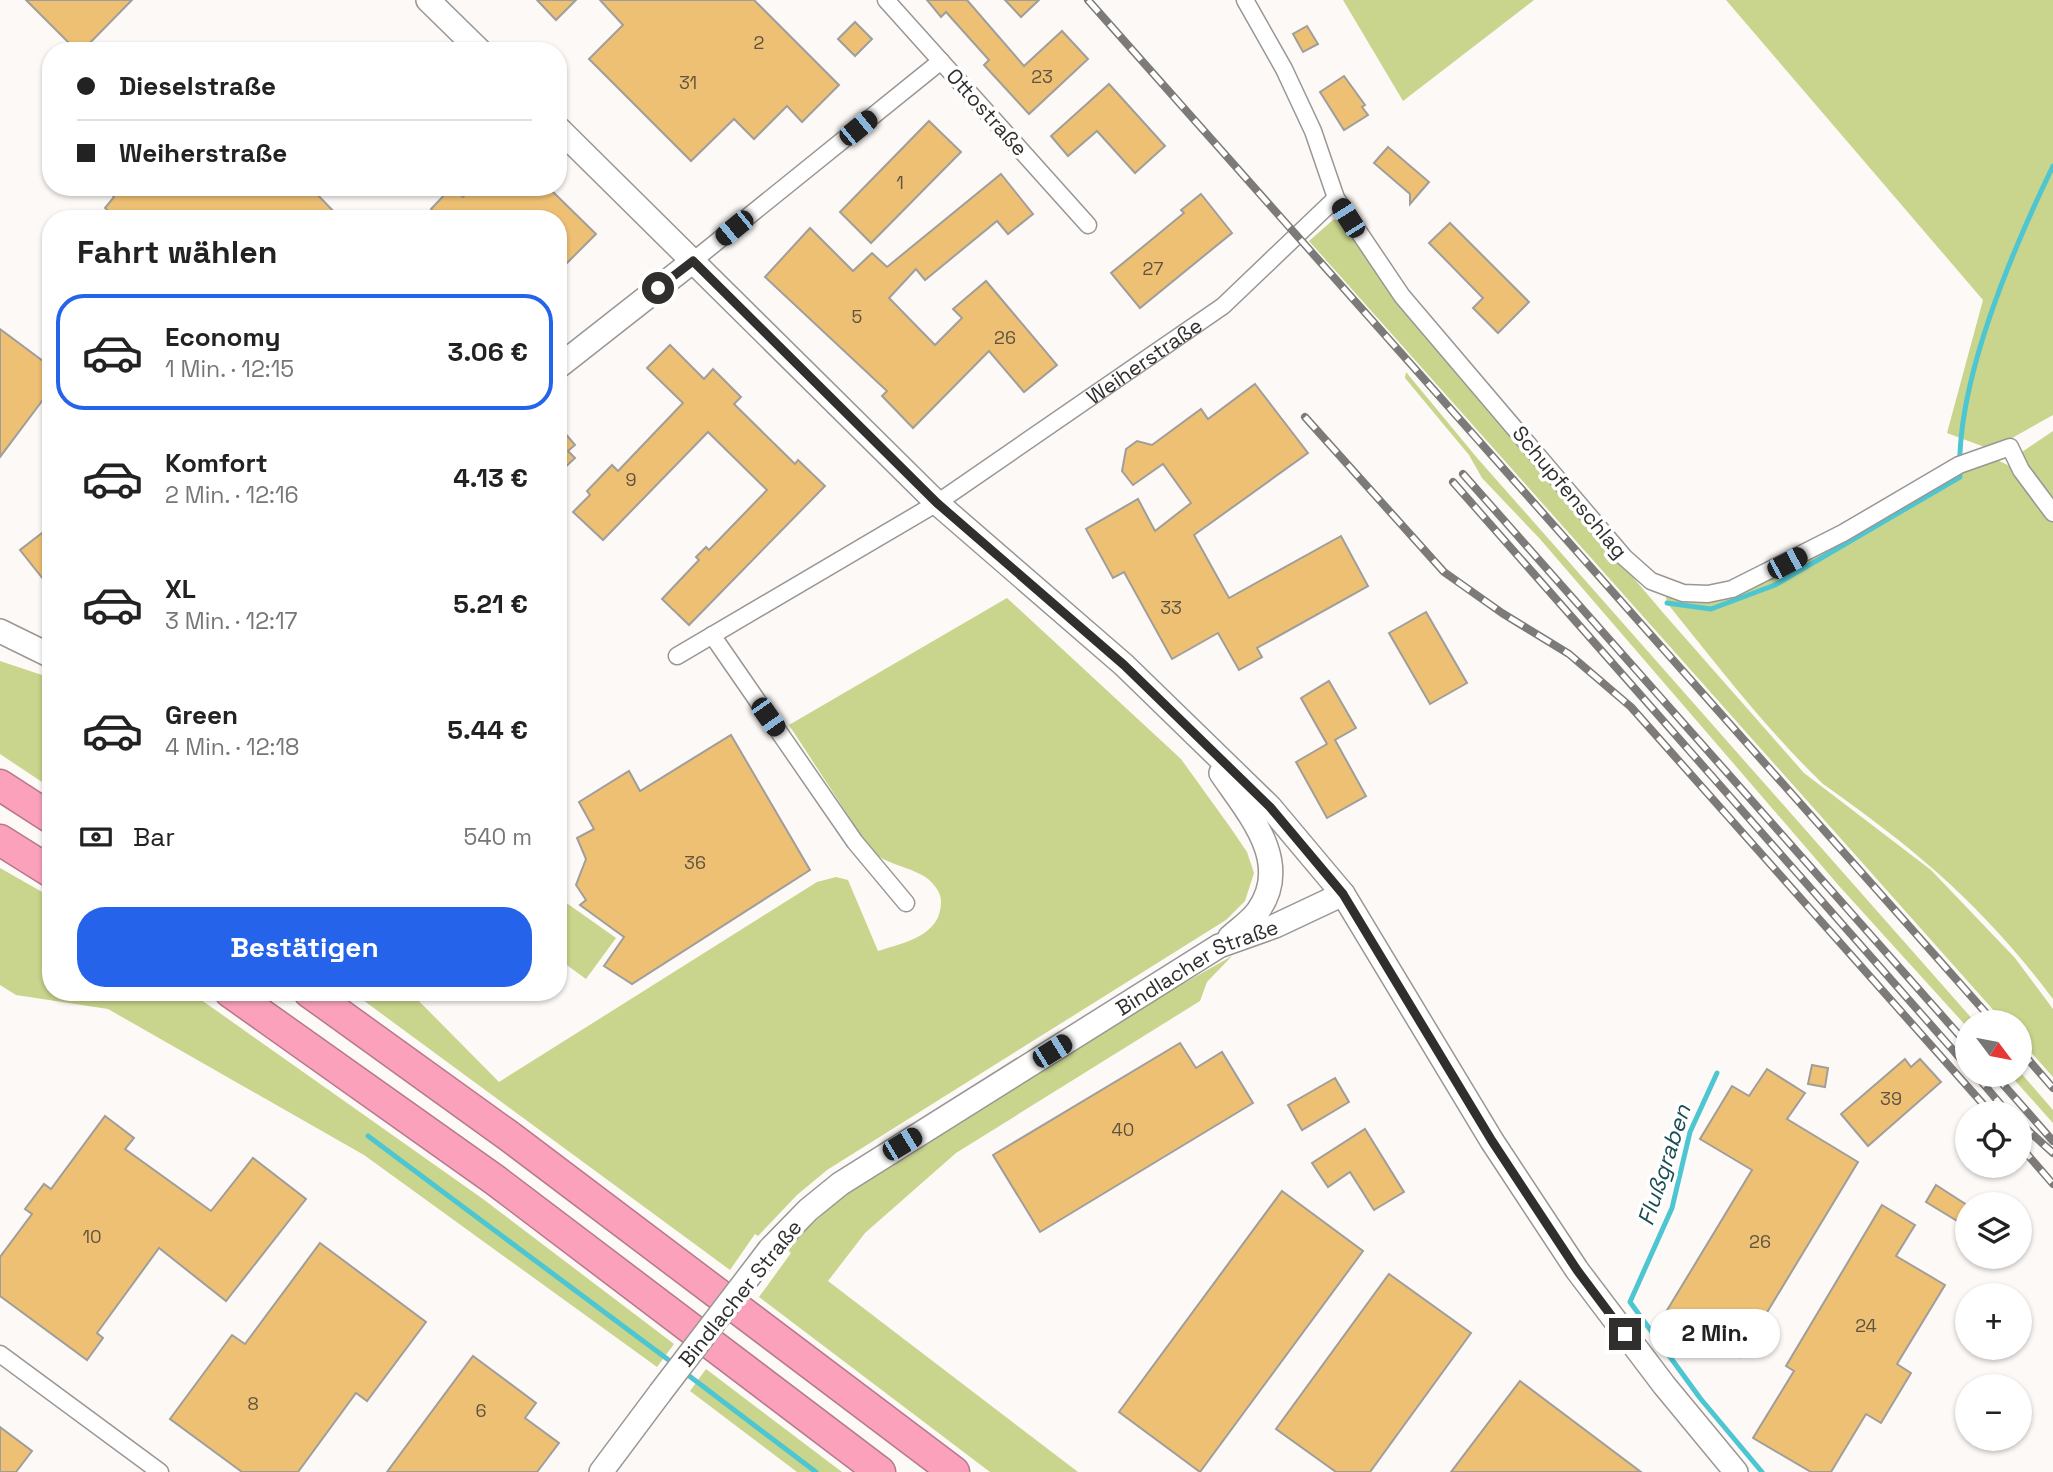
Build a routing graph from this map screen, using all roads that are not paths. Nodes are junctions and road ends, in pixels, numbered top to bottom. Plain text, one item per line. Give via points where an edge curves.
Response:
1 (428, 0) edge
2 (887, 0) edge
3 (1245, 0) edge
4 (471, 42) edge
5 (941, 61) junction
6 (567, 137) edge
7 (1336, 198) junction
8 (1088, 225) dead end
9 (693, 261) junction
10 (567, 360) edge
11 (937, 503) junction
12 (2053, 513) edge
13 (0, 631) edge
14 (712, 635) junction
15 (42, 652) edge
16 (677, 656) dead end
17 (1194, 731) junction
18 (0, 785) edge
19 (42, 812) edge
20 (0, 840) edge
21 (42, 866) edge
22 (1343, 894) junction
23 (906, 903) dead end
24 (1219, 946) junction
25 (243, 1001) edge
26 (322, 1001) edge
27 (2, 1356) edge
28 (160, 1472) edge
29 (601, 1472) edge
30 (880, 1472) edge
31 (954, 1472) edge
32 (1737, 1472) edge

1 - 4 street
2 - 5 street, Ottostraße
3 - 7 street, Schupfenschlag via 1313,131
5 - 8 street, Ottostraße
5 - 9 street
6 - 9 street
7 - 11 street, Weiherstraße via 1223,306
7 - 12 street, Schupfenschlag via 1402,296 1624,557 1643,576 1664,587 1683,593 1732,589 1843,533 1959,465 2010,447
9 - 10 street
9 - 11 street
11 - 14 street, Weiherstraße
11 - 17 street
13 - 15 street
14 - 16 street, Weiherstraße
14 - 23 street via 855,842
17 - 22 street via 1270,807
17 - 24 street via 1270,853 1264,902
18 - 19 highway
20 - 21 highway
22 - 24 street, Bindlacher Straße
22 - 32 street via 1577,1270
24 - 29 street, Bindlacher Straße, bridge via 880,1158 808,1210 770,1249
25 - 30 highway via 495,1181
26 - 31 highway via 509,1136
27 - 28 street

